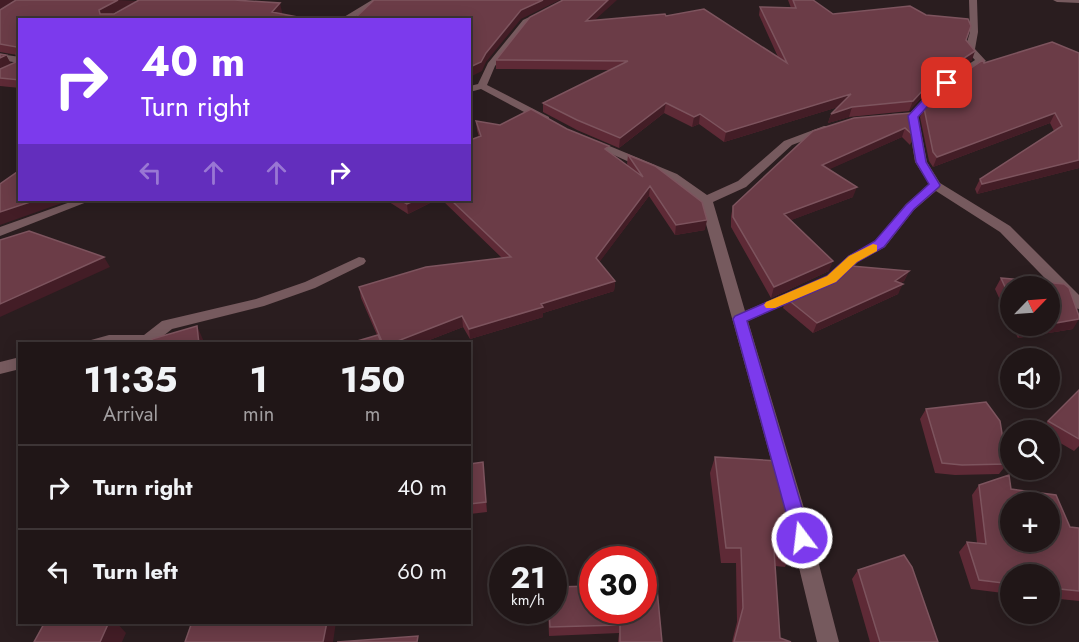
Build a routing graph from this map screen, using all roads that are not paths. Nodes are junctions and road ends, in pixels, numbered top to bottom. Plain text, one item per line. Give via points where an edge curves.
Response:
1 (378, 0) edge
2 (571, 0) edge
3 (973, 0) edge
4 (1057, 0) edge
5 (1079, 1) edge
6 (346, 18) edge
7 (0, 57) edge
8 (18, 60) edge
9 (18, 66) edge
10 (10, 71) edge
11 (482, 86) junction
12 (471, 89) edge
13 (913, 116) junction
14 (880, 118) edge
15 (553, 124) edge
16 (839, 125) edge
17 (582, 138) edge
18 (935, 185) junction
19 (706, 200) junction
20 (83, 201) edge
21 (0, 232) edge
22 (359, 261) dead end
23 (1079, 304) edge
24 (740, 319) junction
25 (102, 342) edge
26 (18, 364) edge
27 (0, 368) edge
28 (828, 642) edge

1 - 6 street
2 - 11 street via 526,22 491,65
3 - 13 street via 970,49 981,61 937,90
4 - 5 street
7 - 8 street
9 - 10 street
11 - 12 street
11 - 15 street
13 - 14 street
13 - 18 street via 921,162
16 - 19 street via 788,143 742,184
17 - 19 street via 673,177
18 - 23 street via 1005,229
18 - 24 street via 910,207 880,244 853,259 832,279
19 - 24 street
20 - 21 street
22 - 25 street via 310,285 259,303 167,325 147,340
24 - 28 street
26 - 27 street

